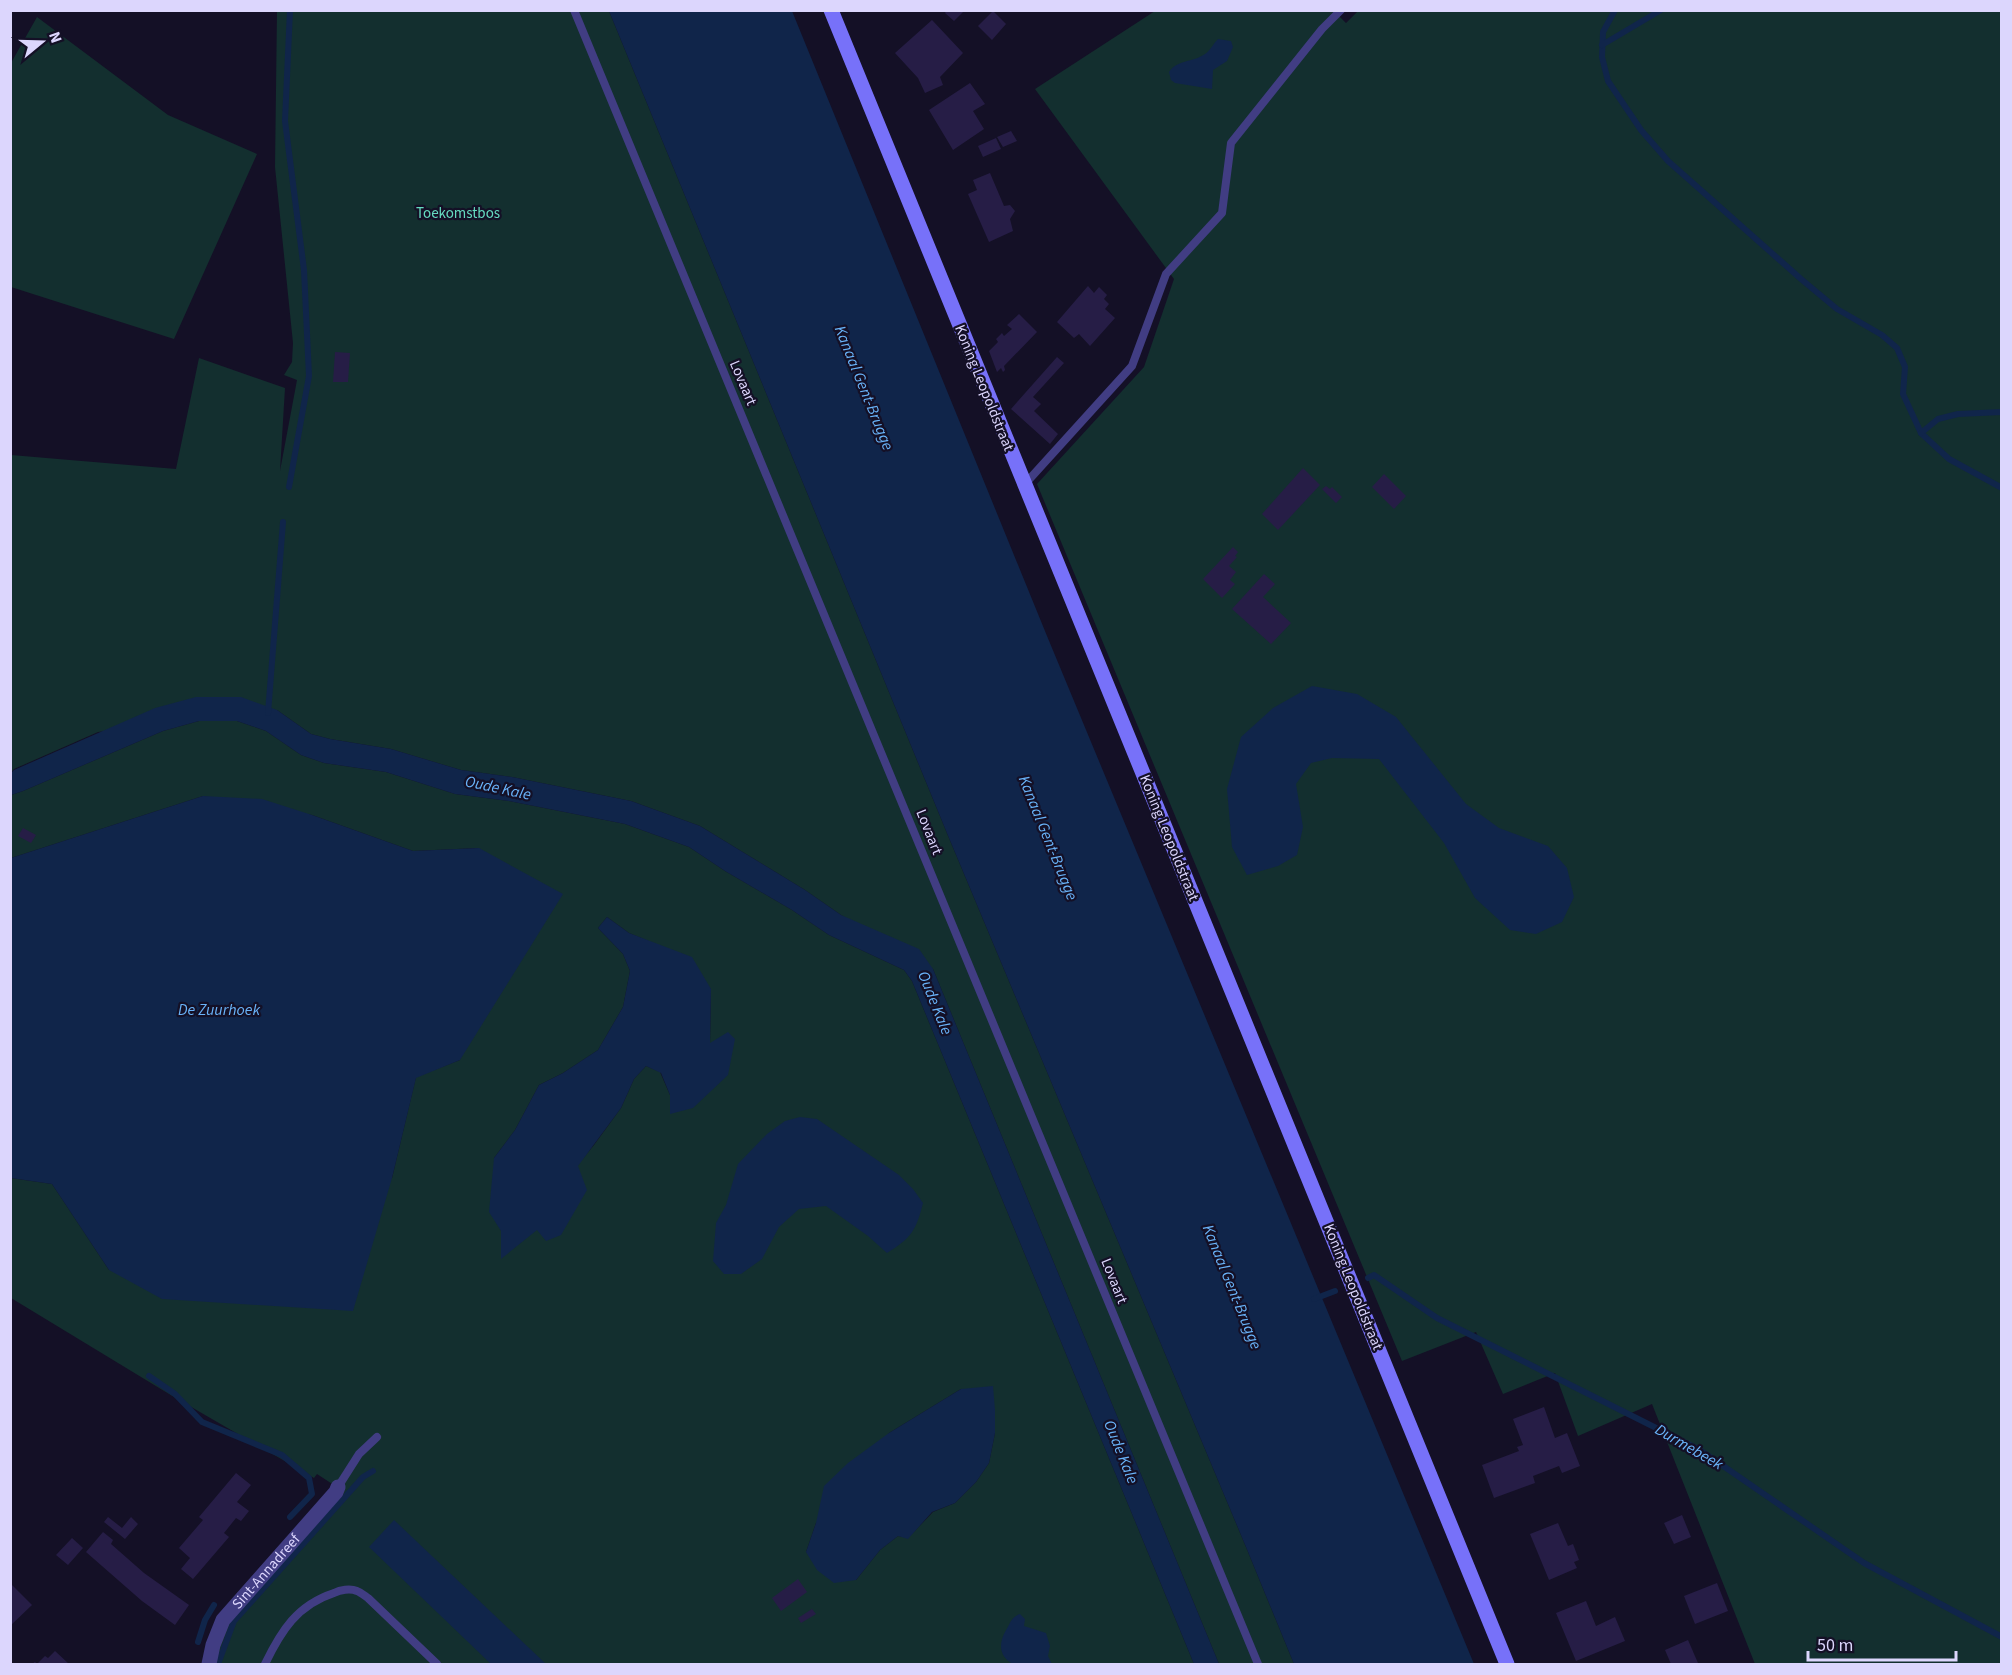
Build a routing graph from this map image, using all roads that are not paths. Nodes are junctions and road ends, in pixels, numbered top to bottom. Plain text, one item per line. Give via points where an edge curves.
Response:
1 (573, 10) edge
2 (831, 10) edge
3 (1341, 10) edge
4 (1024, 485) junction
5 (377, 1437) dead end
6 (338, 1487) joint
7 (209, 1665) edge
8 (265, 1665) edge
9 (437, 1665) edge
10 (1258, 1665) edge
11 (1507, 1665) edge

1 - 10 lane, Lovaart
2 - 4 street, Koning Leopoldstraat
3 - 4 lane via 1231,143 1221,213 1166,274 1132,366
4 - 11 street, Koning Leopoldstraat
5 - 6 lane via 359,1454
6 - 7 street, Sint-Annadreef via 223,1620
8 - 9 lane via 293,1618 308,1604 333,1593 356,1590

